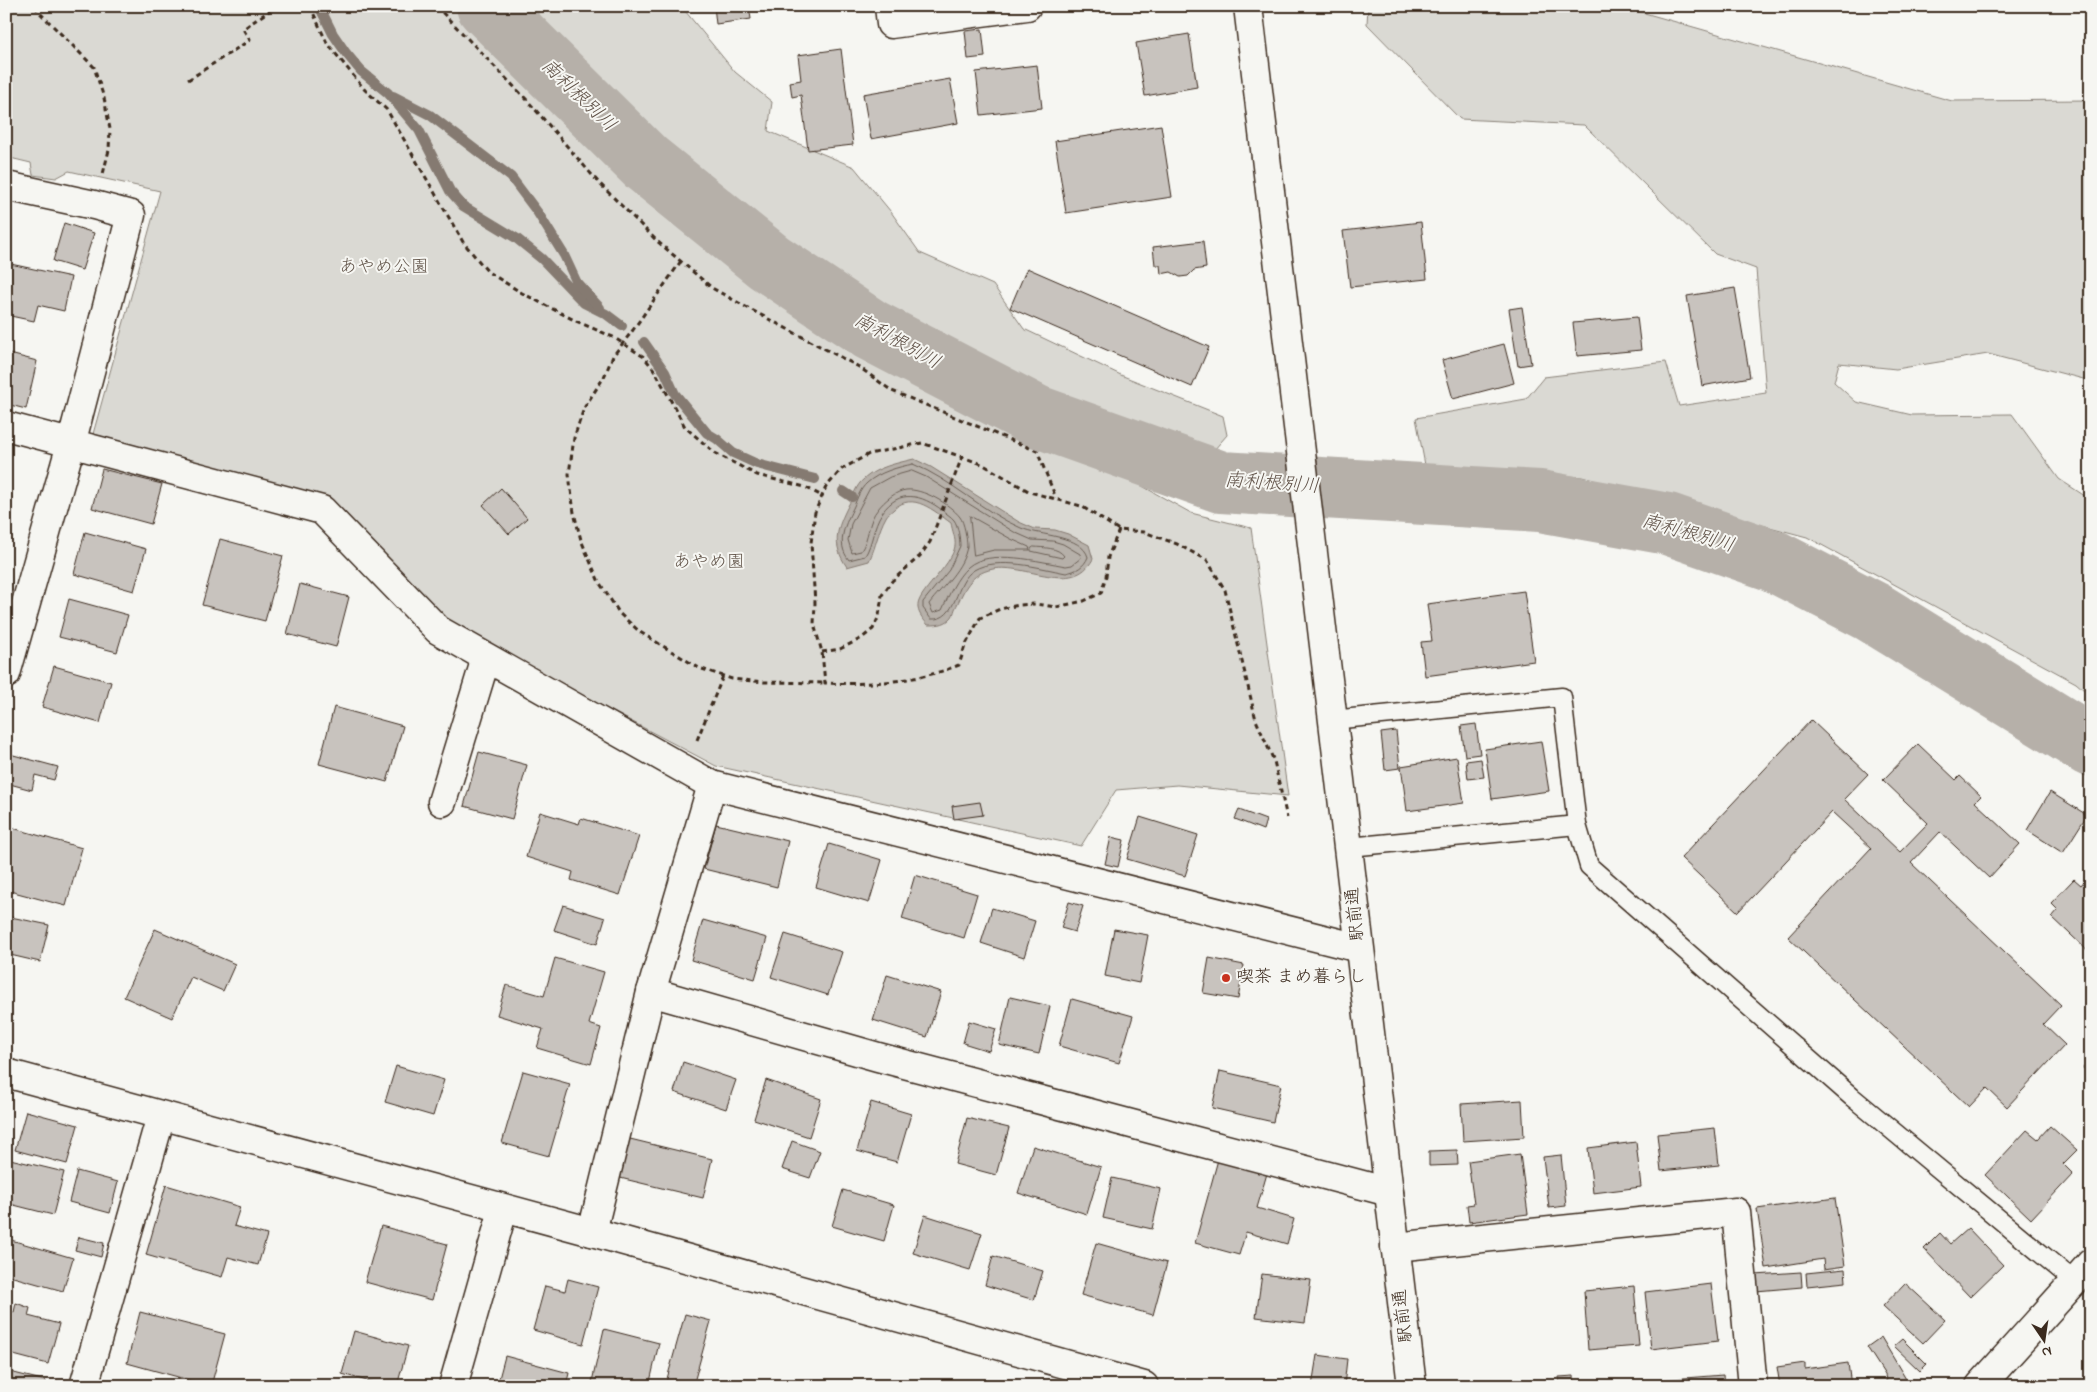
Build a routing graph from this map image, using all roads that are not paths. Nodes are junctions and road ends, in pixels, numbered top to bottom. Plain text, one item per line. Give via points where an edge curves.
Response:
1 (889, 6) edge
2 (1027, 6) edge
3 (1248, 6) edge
4 (6, 186) edge
5 (6, 426) edge
6 (72, 444) junction
7 (486, 658) junction
8 (6, 674) edge
9 (1332, 720) junction
10 (712, 785) junction
11 (442, 802) dead end
12 (1577, 825) junction
13 (1349, 847) junction
14 (1359, 948) junction
15 (651, 992) junction
16 (6, 1073) edge
17 (161, 1116) junction
18 (1389, 1192) junction
19 (502, 1210) junction
20 (592, 1232) junction
21 (1395, 1246) junction
22 (2082, 1272) edge
23 (84, 1386) edge
24 (453, 1386) edge
25 (1144, 1386) edge
26 (1412, 1386) edge
27 (1753, 1386) edge
28 (1980, 1386) edge

1 - 2 street via 891,24
3 - 9 street, 駅前通
4 - 6 street via 131,215
5 - 6 street
6 - 7 street via 322,510 438,630
6 - 8 street
7 - 10 street
7 - 11 street
9 - 12 lane via 1562,697
9 - 13 street, 駅前通
10 - 14 street
10 - 15 street
12 - 13 lane
12 - 22 lane via 1589,866 1852,1096
13 - 14 street, 駅前通
14 - 18 street, 駅前通
15 - 18 street via 878,1057
15 - 20 street
16 - 17 street
17 - 19 street
17 - 23 street
18 - 21 street, 駅前通
19 - 20 street
19 - 24 street
20 - 25 street
21 - 26 street, 駅前通
21 - 27 street via 1736,1212
22 - 28 street

